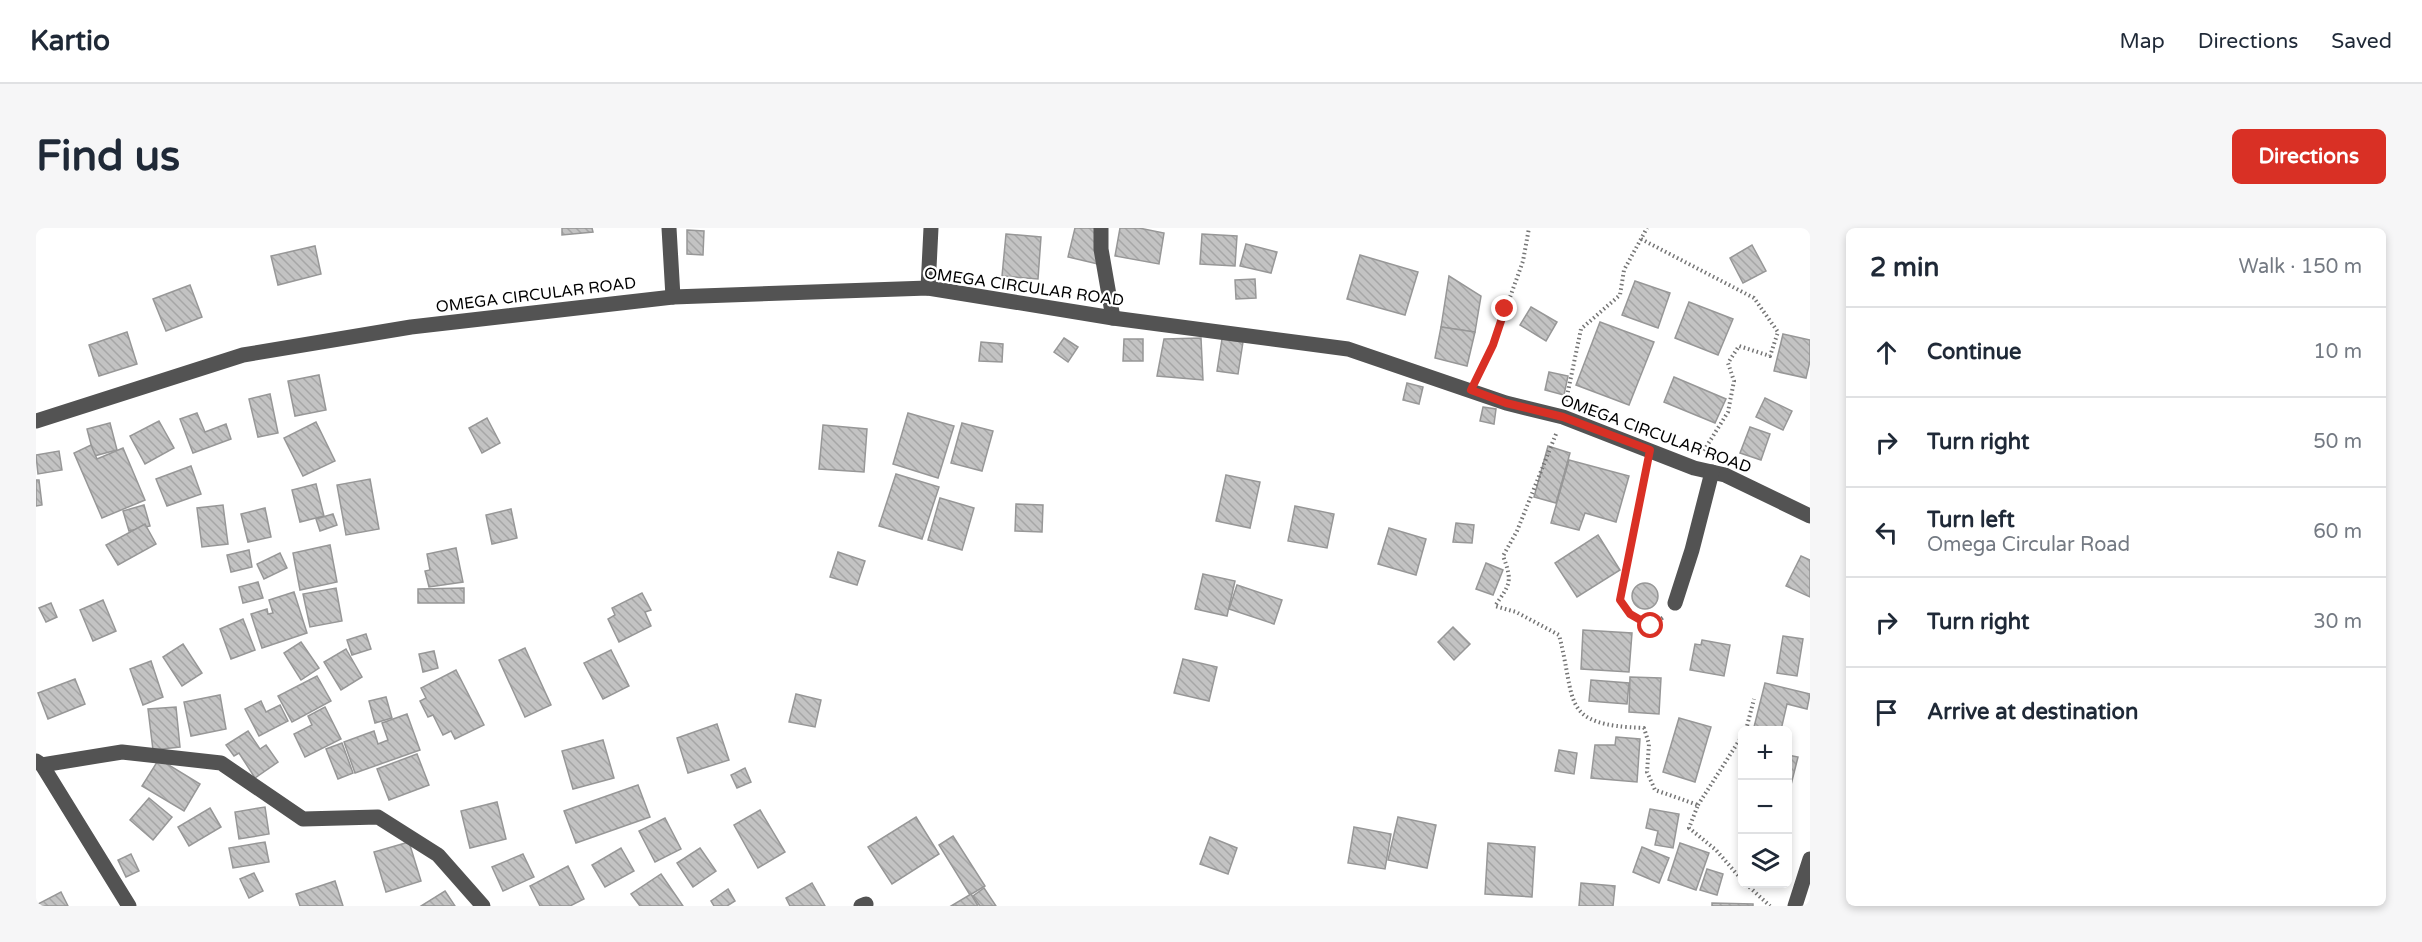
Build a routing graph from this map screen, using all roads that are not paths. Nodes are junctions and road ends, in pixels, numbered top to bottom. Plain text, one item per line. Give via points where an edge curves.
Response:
1 (669, 228) edge
2 (931, 228) edge
3 (1101, 228) edge
4 (928, 288) junction
5 (673, 297) junction
6 (1113, 318) junction
7 (36, 421) edge
8 (1712, 472) junction
9 (1810, 516) edge
10 (1675, 603) road end
11 (39, 763) edge
12 (1810, 859) edge
13 (1797, 903) edge
14 (129, 906) edge
15 (483, 906) edge

1 - 5 street
2 - 4 street
3 - 6 street
4 - 5 street, OMEGA CIRCULAR ROAD
4 - 6 street, OMEGA CIRCULAR ROAD
5 - 7 street, OMEGA CIRCULAR ROAD via 411,327 243,355
6 - 8 street, OMEGA CIRCULAR ROAD via 1348,349 1506,403 1563,417
8 - 9 street, OMEGA CIRCULAR ROAD
8 - 10 street
11 - 14 street
11 - 15 street via 122,752 221,763 303,819 378,817 438,855
12 - 13 street

